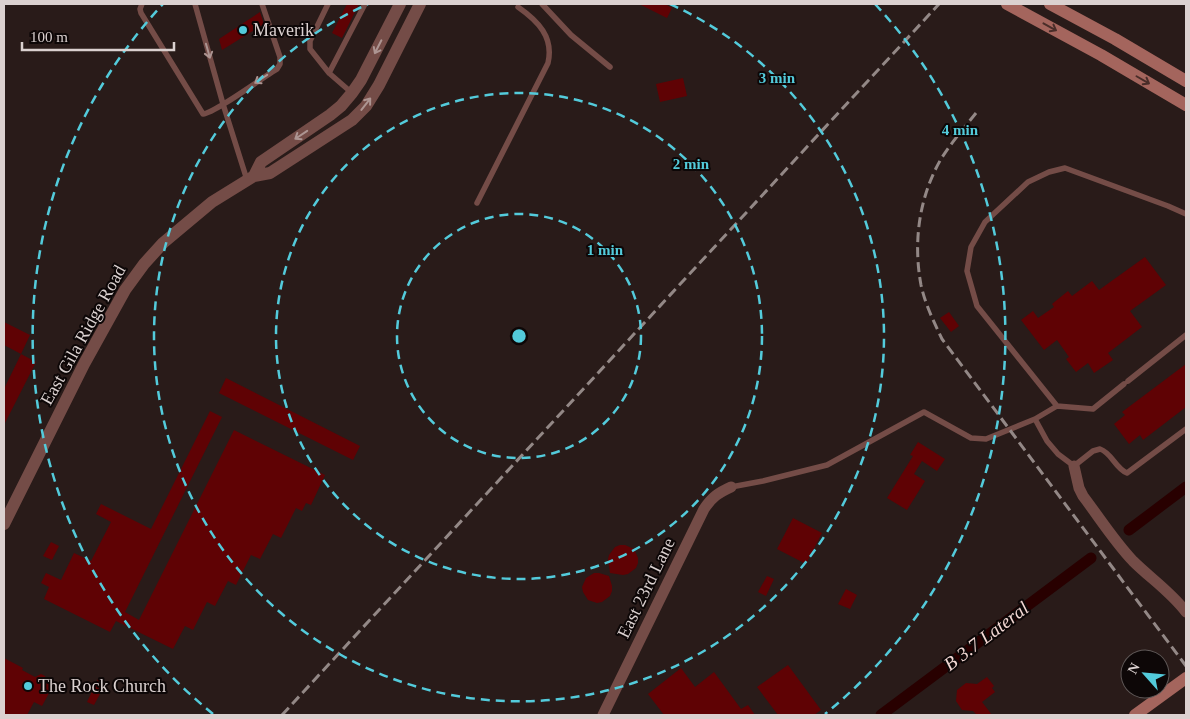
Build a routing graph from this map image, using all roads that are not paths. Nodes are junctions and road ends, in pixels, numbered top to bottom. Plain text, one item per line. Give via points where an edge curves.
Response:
1 (142, 4) edge
2 (195, 4) edge
3 (262, 4) edge
4 (328, 4) edge
5 (365, 4) edge
6 (400, 4) edge
7 (420, 4) edge
8 (512, 4) edge
9 (542, 4) edge
10 (1007, 4) edge
11 (1050, 4) edge
12 (519, 5) edge
13 (610, 67) dead end
14 (329, 73) junction
15 (1186, 81) edge
16 (352, 93) junction
17 (224, 104) junction
18 (1186, 105) edge
19 (251, 178) junction
20 (477, 203) dead end
21 (1186, 214) edge
22 (1186, 335) edge
23 (1057, 406) junction
24 (1035, 419) junction
25 (1186, 429) edge
26 (1074, 466) junction
27 (732, 487) joint
28 (4, 524) edge
29 (1186, 612) edge
30 (1186, 678) edge
31 (603, 715) edge
32 (1135, 715) edge

1 - 17 lane via 142,13 203,114 209,114
2 -> 17 lane
3 -> 17 lane via 280,64
4 - 14 lane via 309,45
5 - 14 lane
6 -> 16 street, East Gila Ridge Road
19 -> 7 street, East Gila Ridge Road via 270,173 352,120 366,106
8 - 12 lane
9 - 13 lane via 571,35
10 -> 18 main road
11 - 15 main road
12 - 20 lane via 548,40 548,63
14 - 16 lane
16 -> 19 street, East Gila Ridge Road via 330,115 261,162
17 - 19 lane
19 - 28 street, East Gila Ridge Road via 212,202 163,243 125,290
21 - 23 lane via 1065,168 1028,182 985,222 971,247 967,271 977,306
22 - 23 lane via 1093,409
23 - 24 lane
24 - 26 lane via 1047,441
24 - 27 lane via 986,439 971,438 924,412 827,465
25 - 26 lane via 1127,473 1100,448
26 - 29 street via 1083,496 1125,552
27 - 31 street, East 23rd Lane via 717,493 704,509
30 - 32 main road

